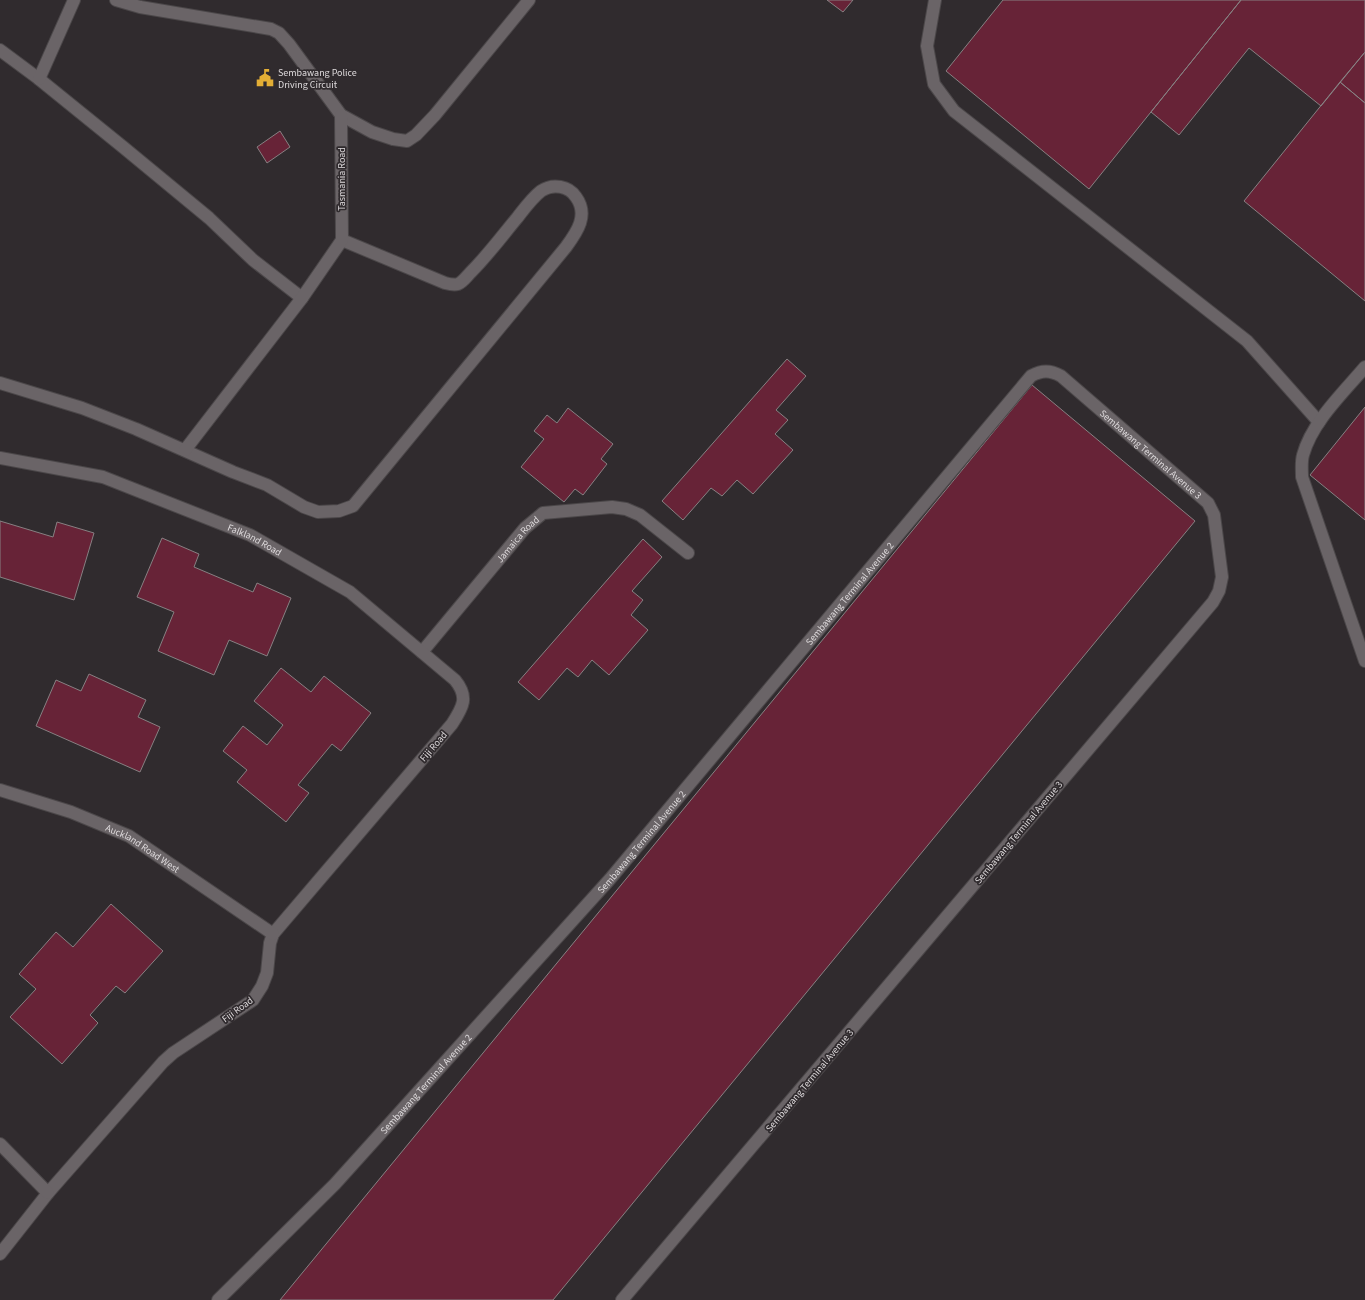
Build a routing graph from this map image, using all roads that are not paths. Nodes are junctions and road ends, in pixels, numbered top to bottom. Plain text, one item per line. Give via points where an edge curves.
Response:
1 (74, 0) edge
2 (116, 0) edge
3 (529, 0) edge
4 (935, 0) edge
5 (0, 50) edge
6 (39, 80) junction
7 (341, 115) junction
8 (342, 240) junction
9 (302, 298) junction
10 (1365, 366) edge
11 (1048, 371) joint
12 (0, 383) edge
13 (1319, 422) junction
14 (185, 450) junction
15 (0, 458) edge
16 (688, 553) dead end
17 (422, 652) junction
18 (1365, 661) edge
19 (463, 700) joint
20 (0, 790) edge
21 (272, 934) junction
22 (0, 1144) edge
23 (48, 1193) junction
24 (0, 1254) edge
25 (218, 1300) edge
26 (622, 1300) edge

1 - 6 street
2 - 7 street via 140,7 270,29 289,44
3 - 7 street via 435,115 407,141 372,132
4 - 13 street via 927,46 934,84 954,111 1247,341
5 - 6 street
6 - 9 street via 208,218 253,260
7 - 8 street, Tasmania Road
8 - 9 street
8 - 14 street via 454,285 462,282 481,262 542,190 559,186 567,189 576,197 582,210 576,233 566,247 353,506 339,511 318,512 304,507 267,485
9 - 14 street
10 - 13 street
11 - 25 street, Sembawang Terminal Avenue 2 via 1031,376 610,879 335,1184
11 - 26 street, Sembawang Terminal Avenue 3 via 1061,376 1208,503 1214,515 1222,577 1214,602
12 - 14 street via 82,408
13 - 18 street via 1307,442 1302,457 1302,477
15 - 17 street, Falkland Road via 102,477 250,535 350,592
16 - 17 street, Jamaica Road via 640,515 626,509 612,507 543,514 525,528
17 - 19 street, Falkland Road via 455,680 462,689
19 - 21 street, Fiji Road via 460,712 452,724
20 - 21 street, Auckland Road West via 71,812 129,836
21 - 23 street, Fiji Road via 267,973 253,1000 173,1052
22 - 23 street
23 - 24 street, Fiji Road

